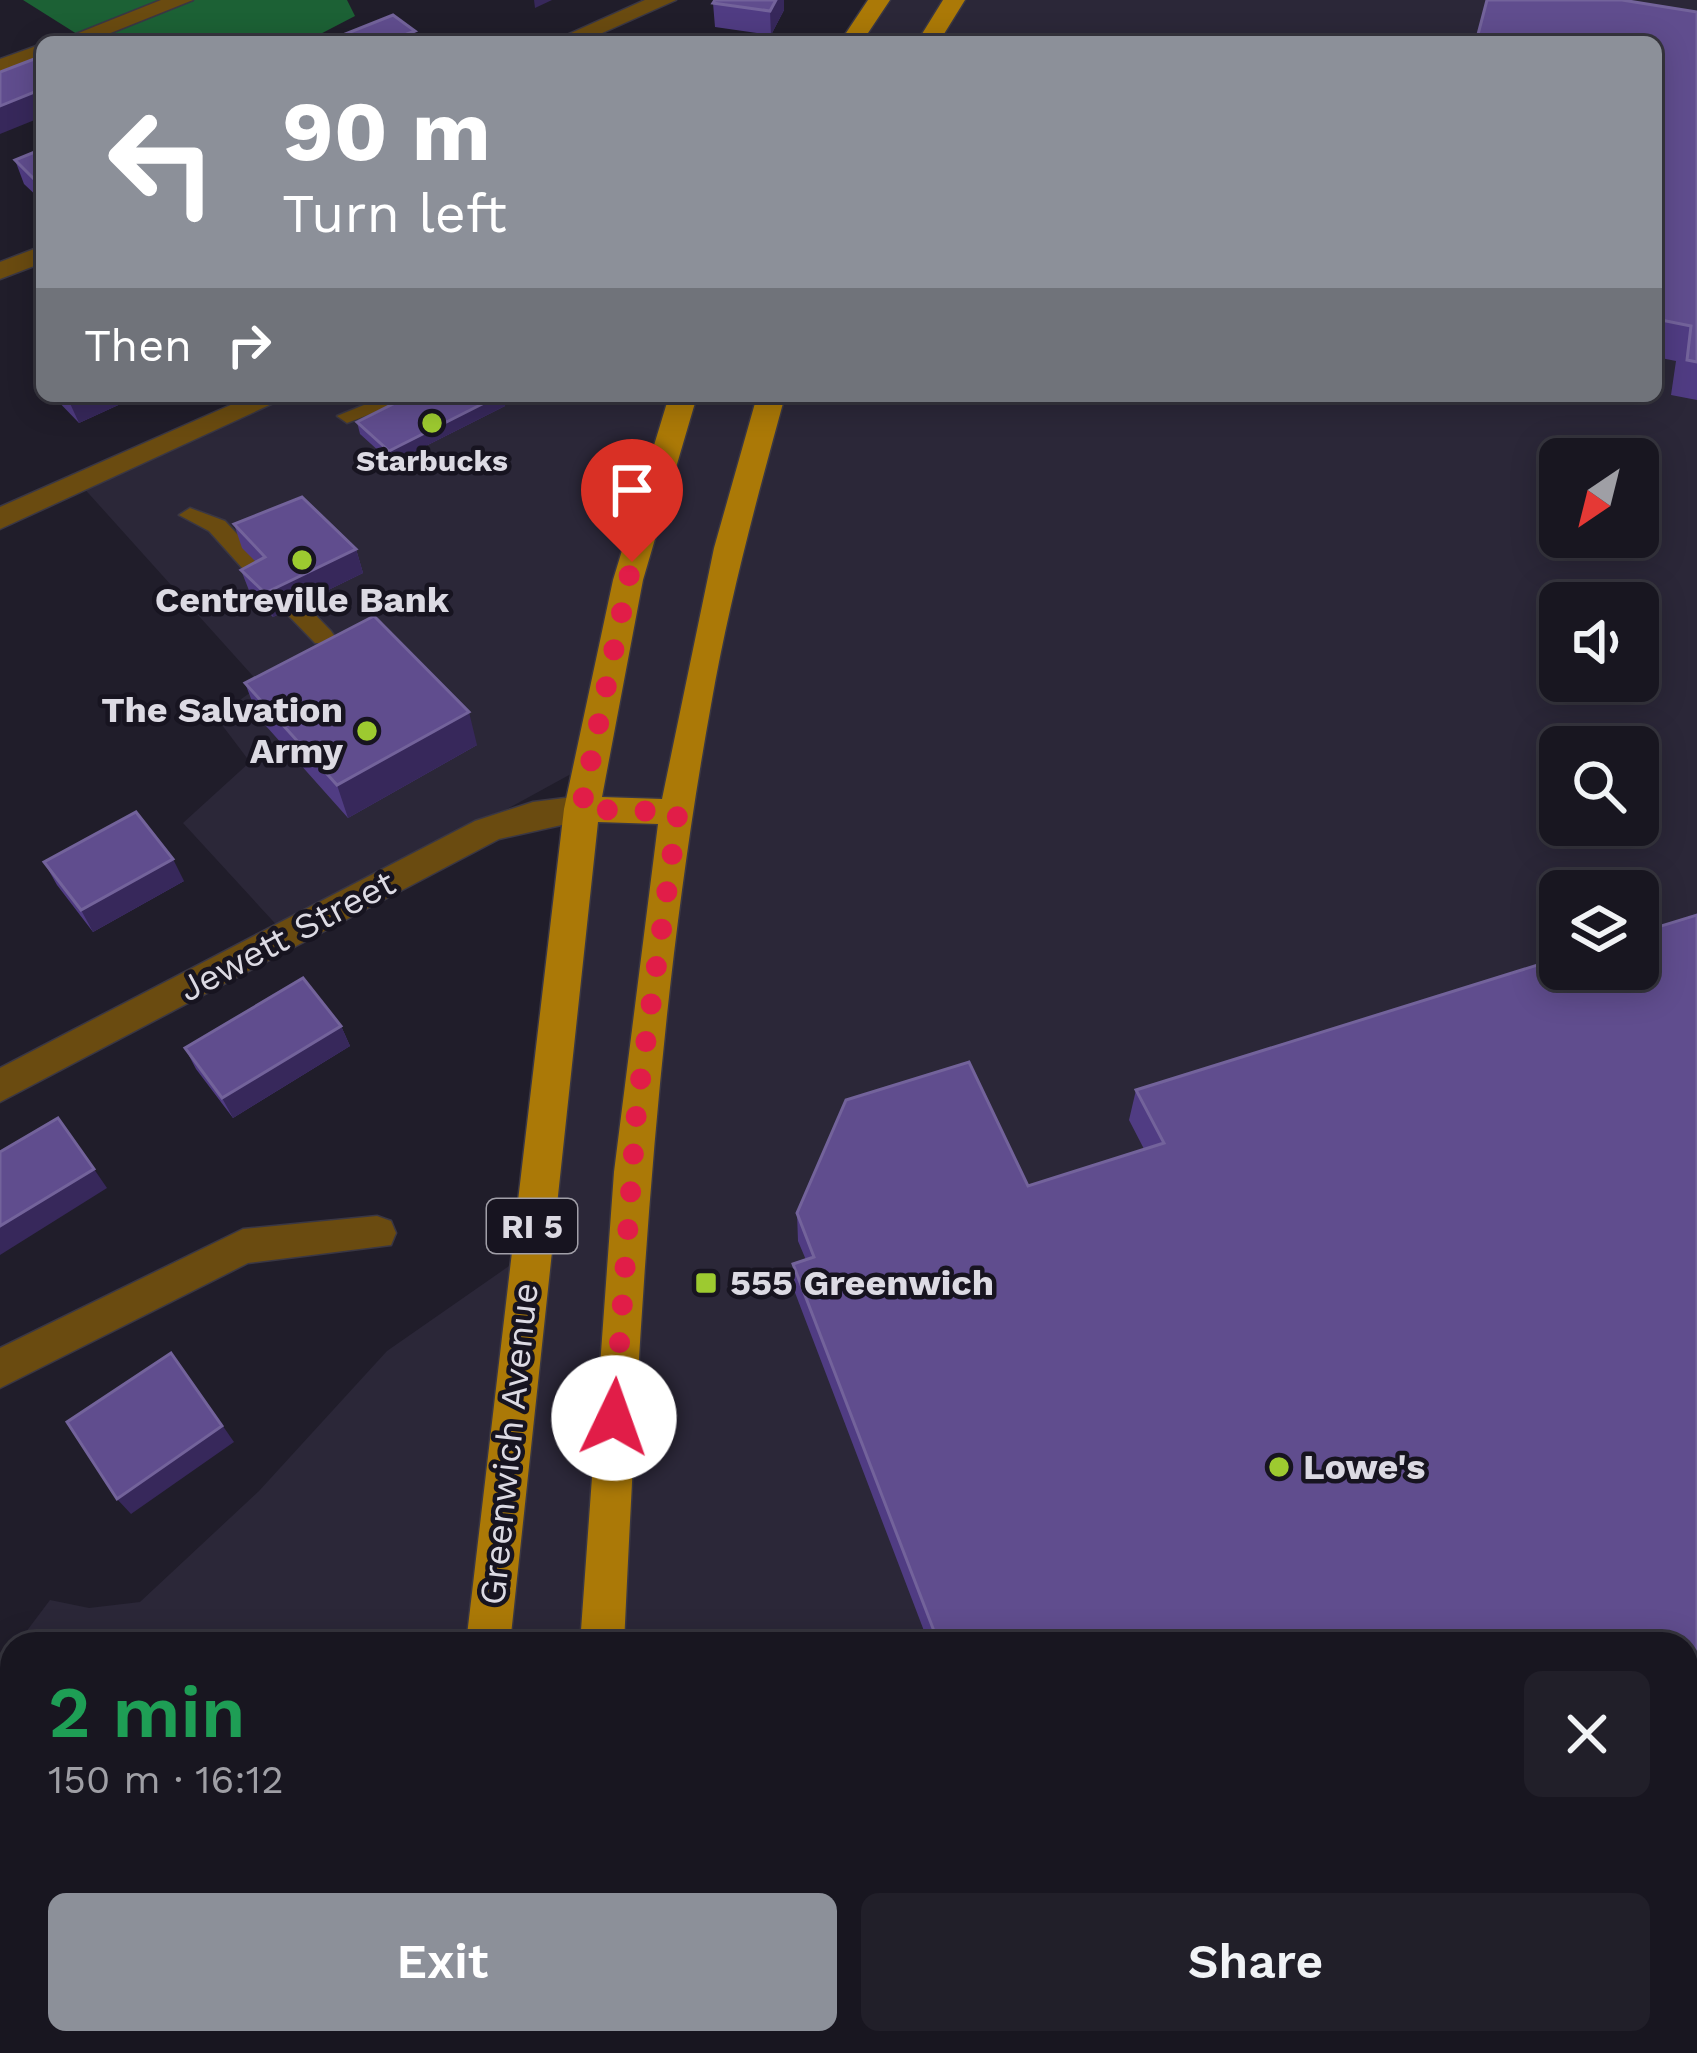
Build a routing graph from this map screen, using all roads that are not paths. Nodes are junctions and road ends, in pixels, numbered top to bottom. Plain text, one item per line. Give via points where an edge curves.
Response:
1 (182, 0) edge
2 (665, 0) edge
3 (879, 0) edge
4 (954, 0) edge
5 (83, 36) edge
6 (577, 36) edge
7 (855, 36) edge
8 (932, 36) edge
9 (36, 53) edge
10 (0, 67) edge
11 (36, 256) edge
12 (0, 271) edge
13 (262, 402) edge
14 (388, 402) edge
15 (681, 402) edge
16 (769, 402) edge
17 (347, 416) dead end
18 (190, 515) dead end
19 (0, 519) edge
20 (269, 583) edge
21 (293, 606) edge
22 (322, 637) edge
23 (581, 809) junction
24 (678, 812) junction
25 (0, 1086) edge
26 (377, 1233) dead end
27 (0, 1370) edge
28 (489, 1632) edge
29 (603, 1632) edge

1 - 5 street
2 - 6 street
3 - 7 main road
4 - 8 main road
9 - 10 street
11 - 12 street
13 - 19 street
14 - 17 lane
15 - 23 main road, Greenwich Avenue / RI 5 via 622,600
16 - 24 main road, RI 5 via 724,578
18 - 20 lane via 217,526
21 - 22 lane
23 - 24 main road
23 - 25 street, Jewett Street via 487,830
23 - 28 main road, Greenwich Avenue / RI 5
24 - 29 main road, RI 5 via 637,1105
26 - 27 street via 244,1246

